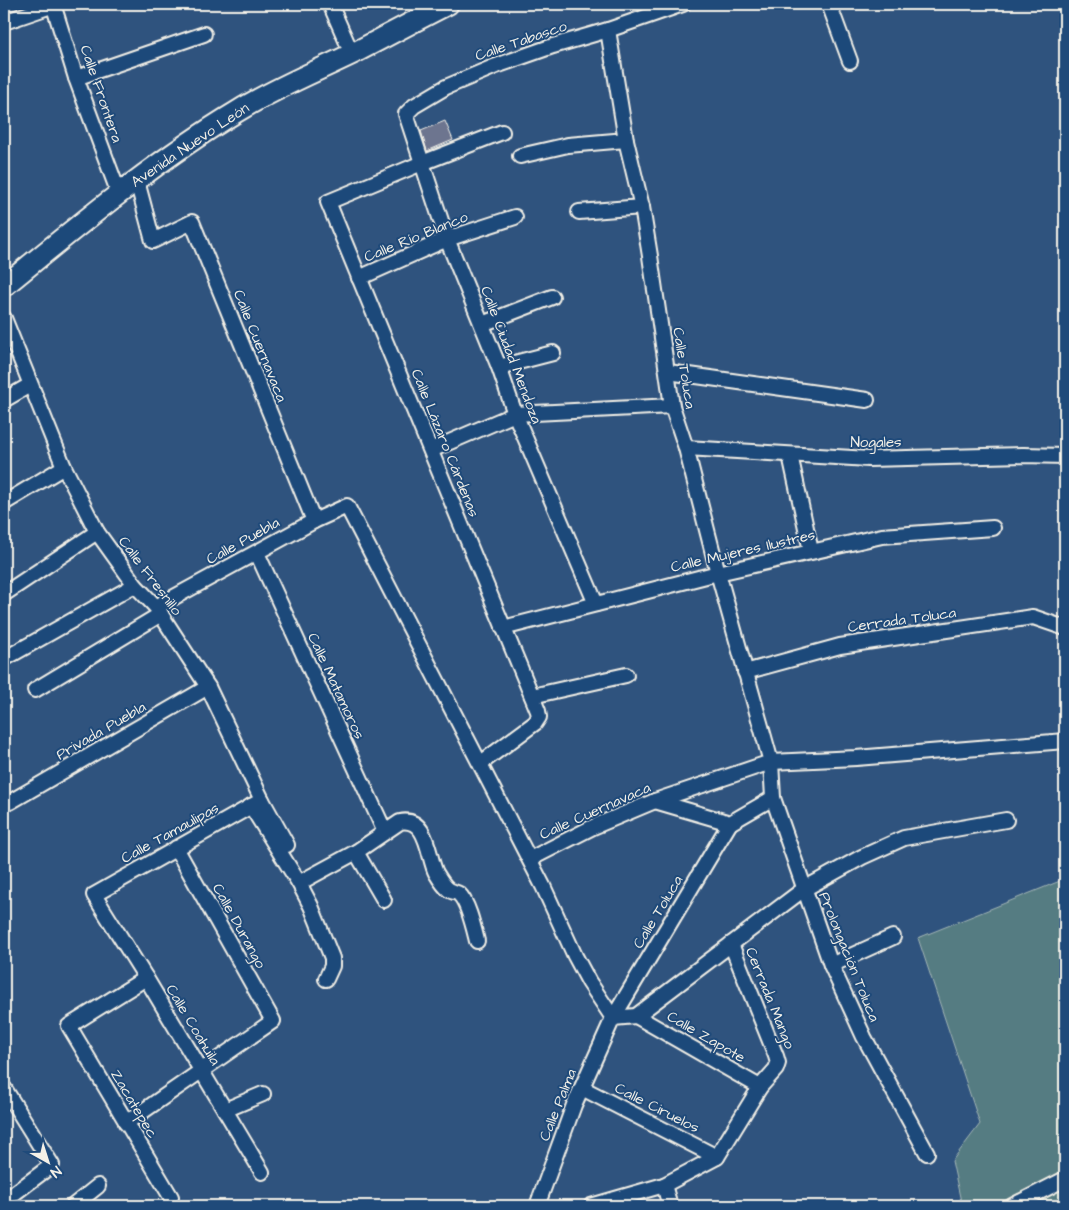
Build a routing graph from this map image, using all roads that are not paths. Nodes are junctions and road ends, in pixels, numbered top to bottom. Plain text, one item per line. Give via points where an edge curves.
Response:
1 (55, 4) edge
2 (330, 4) edge
3 (448, 4) edge
4 (683, 4) edge
5 (829, 4) edge
6 (4, 22) edge
7 (608, 30) junction
8 (204, 34) dead end
9 (352, 54) junction
10 (850, 61) dead end
11 (76, 78) junction
12 (406, 114) joint
13 (502, 132) dead end
14 (626, 140) junction
15 (520, 156) dead end
16 (422, 163) junction
17 (137, 181) junction
18 (119, 194) junction
19 (642, 207) junction
20 (579, 212) dead end
21 (515, 217) dead end
22 (447, 239) junction
23 (359, 278) junction
24 (4, 286) edge
25 (552, 297) dead end
26 (4, 318) edge
27 (482, 324) junction
28 (553, 353) dead end
29 (499, 367) junction
30 (668, 372) junction
31 (30, 385) junction
32 (4, 400) edge
33 (867, 400) dead end
34 (672, 406) junction
35 (515, 414) junction
36 (686, 448) junction
37 (431, 450) junction
38 (790, 455) junction
39 (1065, 456) edge
40 (64, 467) junction
41 (4, 504) edge
42 (347, 506) joint
43 (314, 521) junction
44 (993, 528) dead end
45 (96, 532) junction
46 (812, 551) junction
47 (256, 553) junction
48 (718, 573) junction
49 (135, 585) junction
50 (4, 594) edge
51 (596, 604) junction
52 (158, 611) junction
53 (503, 628) junction
54 (1065, 628) edge
55 (4, 660) edge
56 (745, 672) junction
57 (626, 675) dead end
58 (208, 688) junction
59 (35, 690) dead end
60 (532, 696) junction
61 (1065, 742) edge
62 (771, 762) junction
63 (480, 764) junction
64 (773, 798) junction
65 (655, 801) junction
66 (10, 802) dead end
67 (257, 803) junction
68 (1006, 820) dead end
69 (730, 823) junction
70 (385, 832) junction
71 (287, 845) dead end
72 (176, 848) junction
73 (356, 852) junction
74 (530, 859) junction
75 (299, 883) junction
76 (804, 889) junction
77 (94, 895) joint
78 (384, 900) dead end
79 (893, 937) dead end
80 (477, 940) dead end
81 (731, 944) junction
82 (831, 964) junction
83 (146, 978) junction
84 (326, 979) dead end
85 (636, 1016) junction
86 (613, 1018) junction
87 (202, 1071) junction
88 (760, 1087) junction
89 (4, 1088) edge
90 (582, 1088) junction
91 (262, 1094) dead end
92 (225, 1110) junction
93 (126, 1123) junction
94 (927, 1153) dead end
95 (717, 1157) junction
96 (262, 1172) dead end
97 (1065, 1179) edge
98 (664, 1185) junction
99 (98, 1186) dead end
100 (171, 1198) dead end
101 (4, 1201) edge
102 (73, 1206) edge
103 (537, 1206) edge
104 (591, 1206) edge
105 (670, 1206) edge
106 (1012, 1206) edge

1 - 6 street
1 - 11 street, Calle Frontera
2 - 9 street
3 - 9 main road, Avenida Nuevo León
4 - 7 street, Calle Tabasco
5 - 10 street
7 - 12 street, Calle Tabasco via 496,66 446,87
7 - 14 street, Calle Toluca
8 - 11 street
9 - 17 main road, Avenida Nuevo León via 238,110
11 - 18 street, Calle Frontera
12 - 16 street, Calle Ciudad Mendoza
13 - 16 street
14 - 15 street via 568,145
14 - 19 street, Calle Toluca
16 - 22 street, Calle Ciudad Mendoza
16 - 23 street, Calle Lázaro Cárdenas via 328,202
17 - 18 main road, Avenida Nuevo León
17 - 43 street, Calle Cuernavaca via 153,241 192,222
18 - 24 main road, Avenida Nuevo León
19 - 20 street
19 - 30 street, Calle Toluca
21 - 22 street, Calle Río Blanco
22 - 23 street, Calle Río Blanco
22 - 27 street, Calle Ciudad Mendoza
23 - 37 street, Calle Lázaro Cárdenas
25 - 27 street
26 - 31 street, Calle Fresnillo
27 - 29 street, Calle Ciudad Mendoza
28 - 29 street
29 - 35 street, Calle Ciudad Mendoza
30 - 33 street
30 - 34 street, Calle Toluca
31 - 32 street
31 - 40 street, Calle Fresnillo
34 - 35 street
34 - 36 street, Calle Toluca
35 - 37 street
35 - 51 street, Calle Ciudad Mendoza
36 - 38 street, Nogales
36 - 48 street, Calle Toluca
37 - 53 street, Calle Lázaro Cárdenas
38 - 39 street, Nogales via 869,459 1023,454
38 - 46 street
40 - 41 street
40 - 45 street, Calle Fresnillo
42 - 43 street, Calle Puebla
42 - 63 street, Calle Cuernavaca
43 - 47 street, Calle Puebla
44 - 46 street, Calle Mujeres Ilustres via 882,536
45 - 49 street, Calle Fresnillo
45 - 50 street
46 - 48 street, Calle Mujeres Ilustres
47 - 52 street, Calle Puebla
47 - 70 street, Calle Matamoros
48 - 51 street, Calle Mujeres Ilustres
48 - 56 street, Calle Toluca
49 - 52 street, Calle Fresnillo
49 - 55 street
51 - 53 street, Calle Mujeres Ilustres
52 - 58 street, Calle Fresnillo
52 - 59 street, Calle Puebla
53 - 60 street, Calle Lázaro Cárdenas
54 - 56 street, Cerrada Toluca via 1033,617 840,646
56 - 62 street, Calle Toluca
57 - 60 street
58 - 66 street, Privada Puebla
58 - 67 street, Calle Fresnillo
60 - 63 street, Calle Lázaro Cárdenas via 538,717 535,723
61 - 62 street, Calle Cuernavaca
62 - 64 street, Prolongación Toluca
62 - 65 street, Calle Cuernavaca
63 - 74 street, Calle Cuernavaca
64 - 69 street
64 - 76 street, Prolongación Toluca
65 - 69 street
65 - 74 street, Calle Cuernavaca via 593,827
67 - 71 street, Calle Fresnillo
67 - 72 street, Calle Tamaulipas
67 - 75 street
68 - 76 street via 904,838
69 - 86 street, Calle Toluca
70 - 73 street
70 - 80 street via 406,821 420,830 430,848 436,873 448,889 459,894 472,918
72 - 77 street, Calle Tamaulipas
72 - 87 street, Calle Durango via 273,1020
73 - 75 street
73 - 78 street
74 - 86 street via 575,956
75 - 84 street via 332,958
76 - 81 street
76 - 82 street, Prolongación Toluca
77 - 83 street, Calle Coahuila
79 - 82 street
81 - 85 street
81 - 88 street, Cerrada Mango via 778,1062
82 - 94 street, Prolongación Toluca via 864,1037
83 - 87 street, Calle Coahuila
83 - 93 street, Zacatepec via 68,1026
85 - 86 street
85 - 88 street, Calle Zapote
86 - 90 street, Calle Palma
87 - 92 street, Calle Coahuila
87 - 93 street
88 - 95 street
89 - 101 street via 52,1165
90 - 95 street, Calle Ciruelos
90 - 103 street, Calle Palma
91 - 92 street
92 - 96 street, Calle Coahuila
93 - 100 street, Zacatepec
95 - 98 street
97 - 106 street
98 - 104 street
98 - 105 street
99 - 102 street

